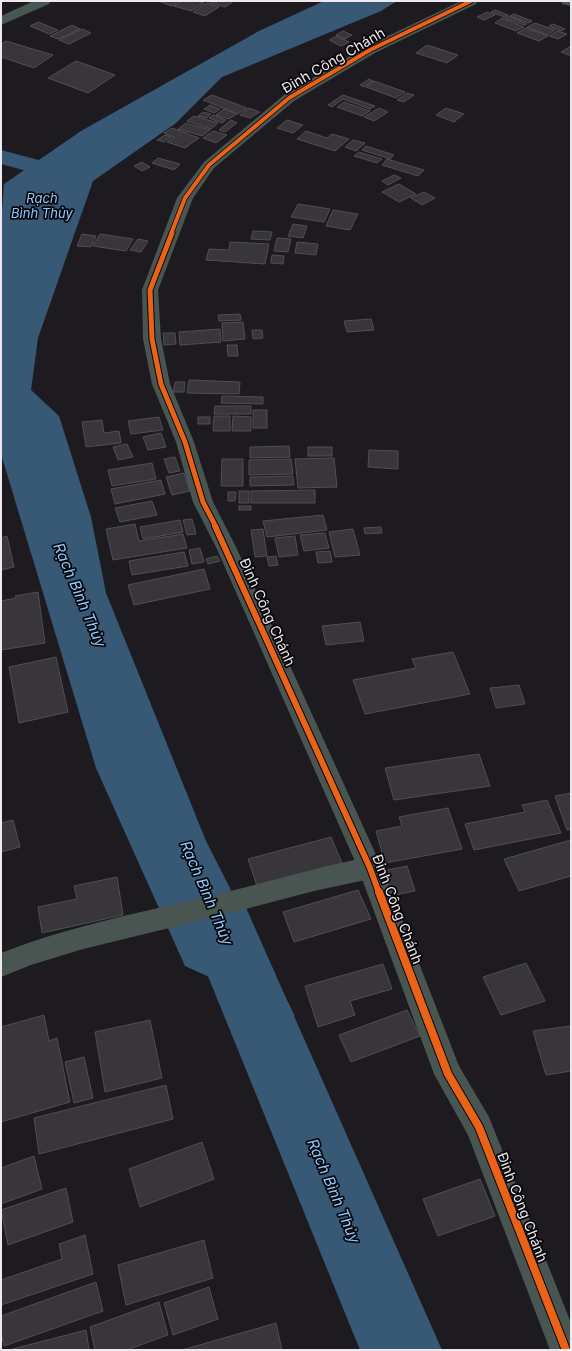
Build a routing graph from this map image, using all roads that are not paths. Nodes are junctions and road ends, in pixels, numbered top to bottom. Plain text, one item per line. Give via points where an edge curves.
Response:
1 (44, 1) edge
2 (471, 1) edge
3 (567, 1) edge
4 (571, 2) edge
5 (1, 21) edge
6 (370, 868) junction
7 (1, 965) edge
8 (566, 1350) edge

1 - 5 main road
2 - 6 street, Đinh Công Chánh via 370,50 289,98 209,165 185,198 150,290 152,339 161,384 185,442 203,502 226,547
3 - 4 street
6 - 7 street via 76,939 33,951
6 - 8 street, Đinh Công Chánh via 448,1074 479,1127

